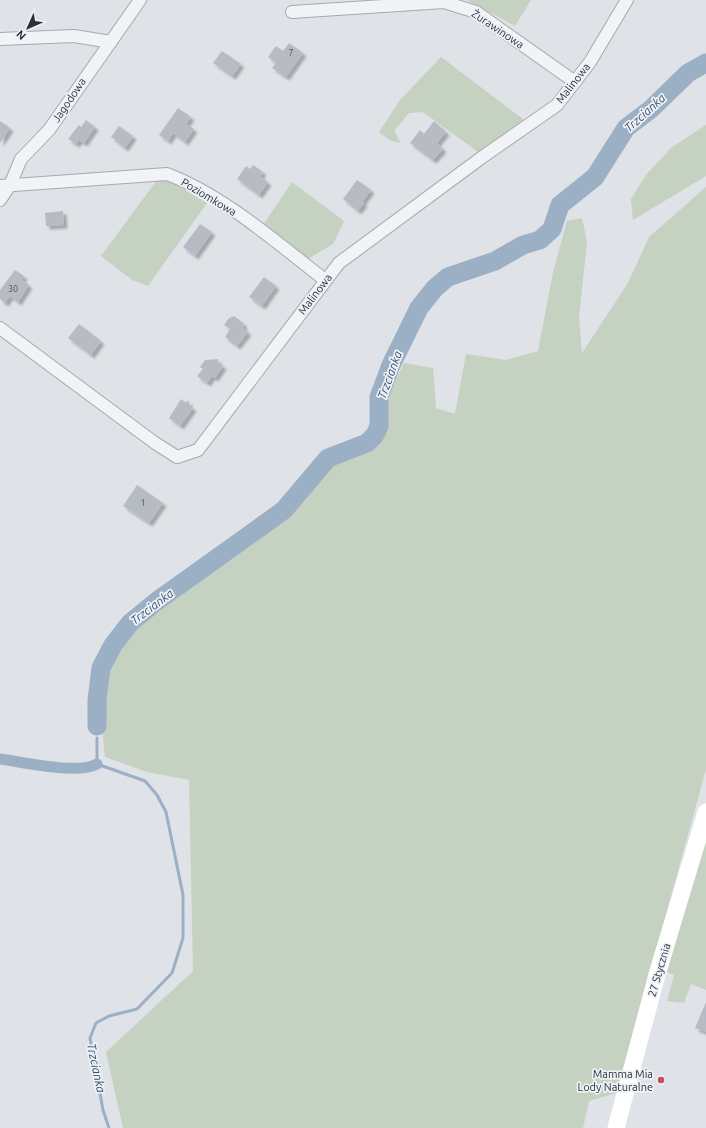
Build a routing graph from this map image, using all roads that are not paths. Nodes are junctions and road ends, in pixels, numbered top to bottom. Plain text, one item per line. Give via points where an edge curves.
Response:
1 (140, 0) edge
2 (627, 0) edge
3 (292, 12) dead end
4 (0, 39) edge
5 (111, 42) junction
6 (575, 82) junction
7 (5, 185) edge
8 (0, 200) edge
9 (325, 280) junction
10 (0, 328) edge
11 (706, 812) edge
12 (616, 1128) edge

1 - 5 street, Jagodowa
2 - 6 street, Malinowa
3 - 6 street, Żurawinowa via 444,2 476,12
4 - 5 street via 74,36
5 - 7 street, Jagodowa via 49,130 21,159
6 - 9 street, Malinowa via 557,105 339,263
7 - 8 street, Jagodowa
7 - 9 street, Poziomkowa via 167,174 188,182 250,222
9 - 10 street, Malinowa via 198,450 177,457 154,443
11 - 12 main road, 27 Stycznia via 658,971

